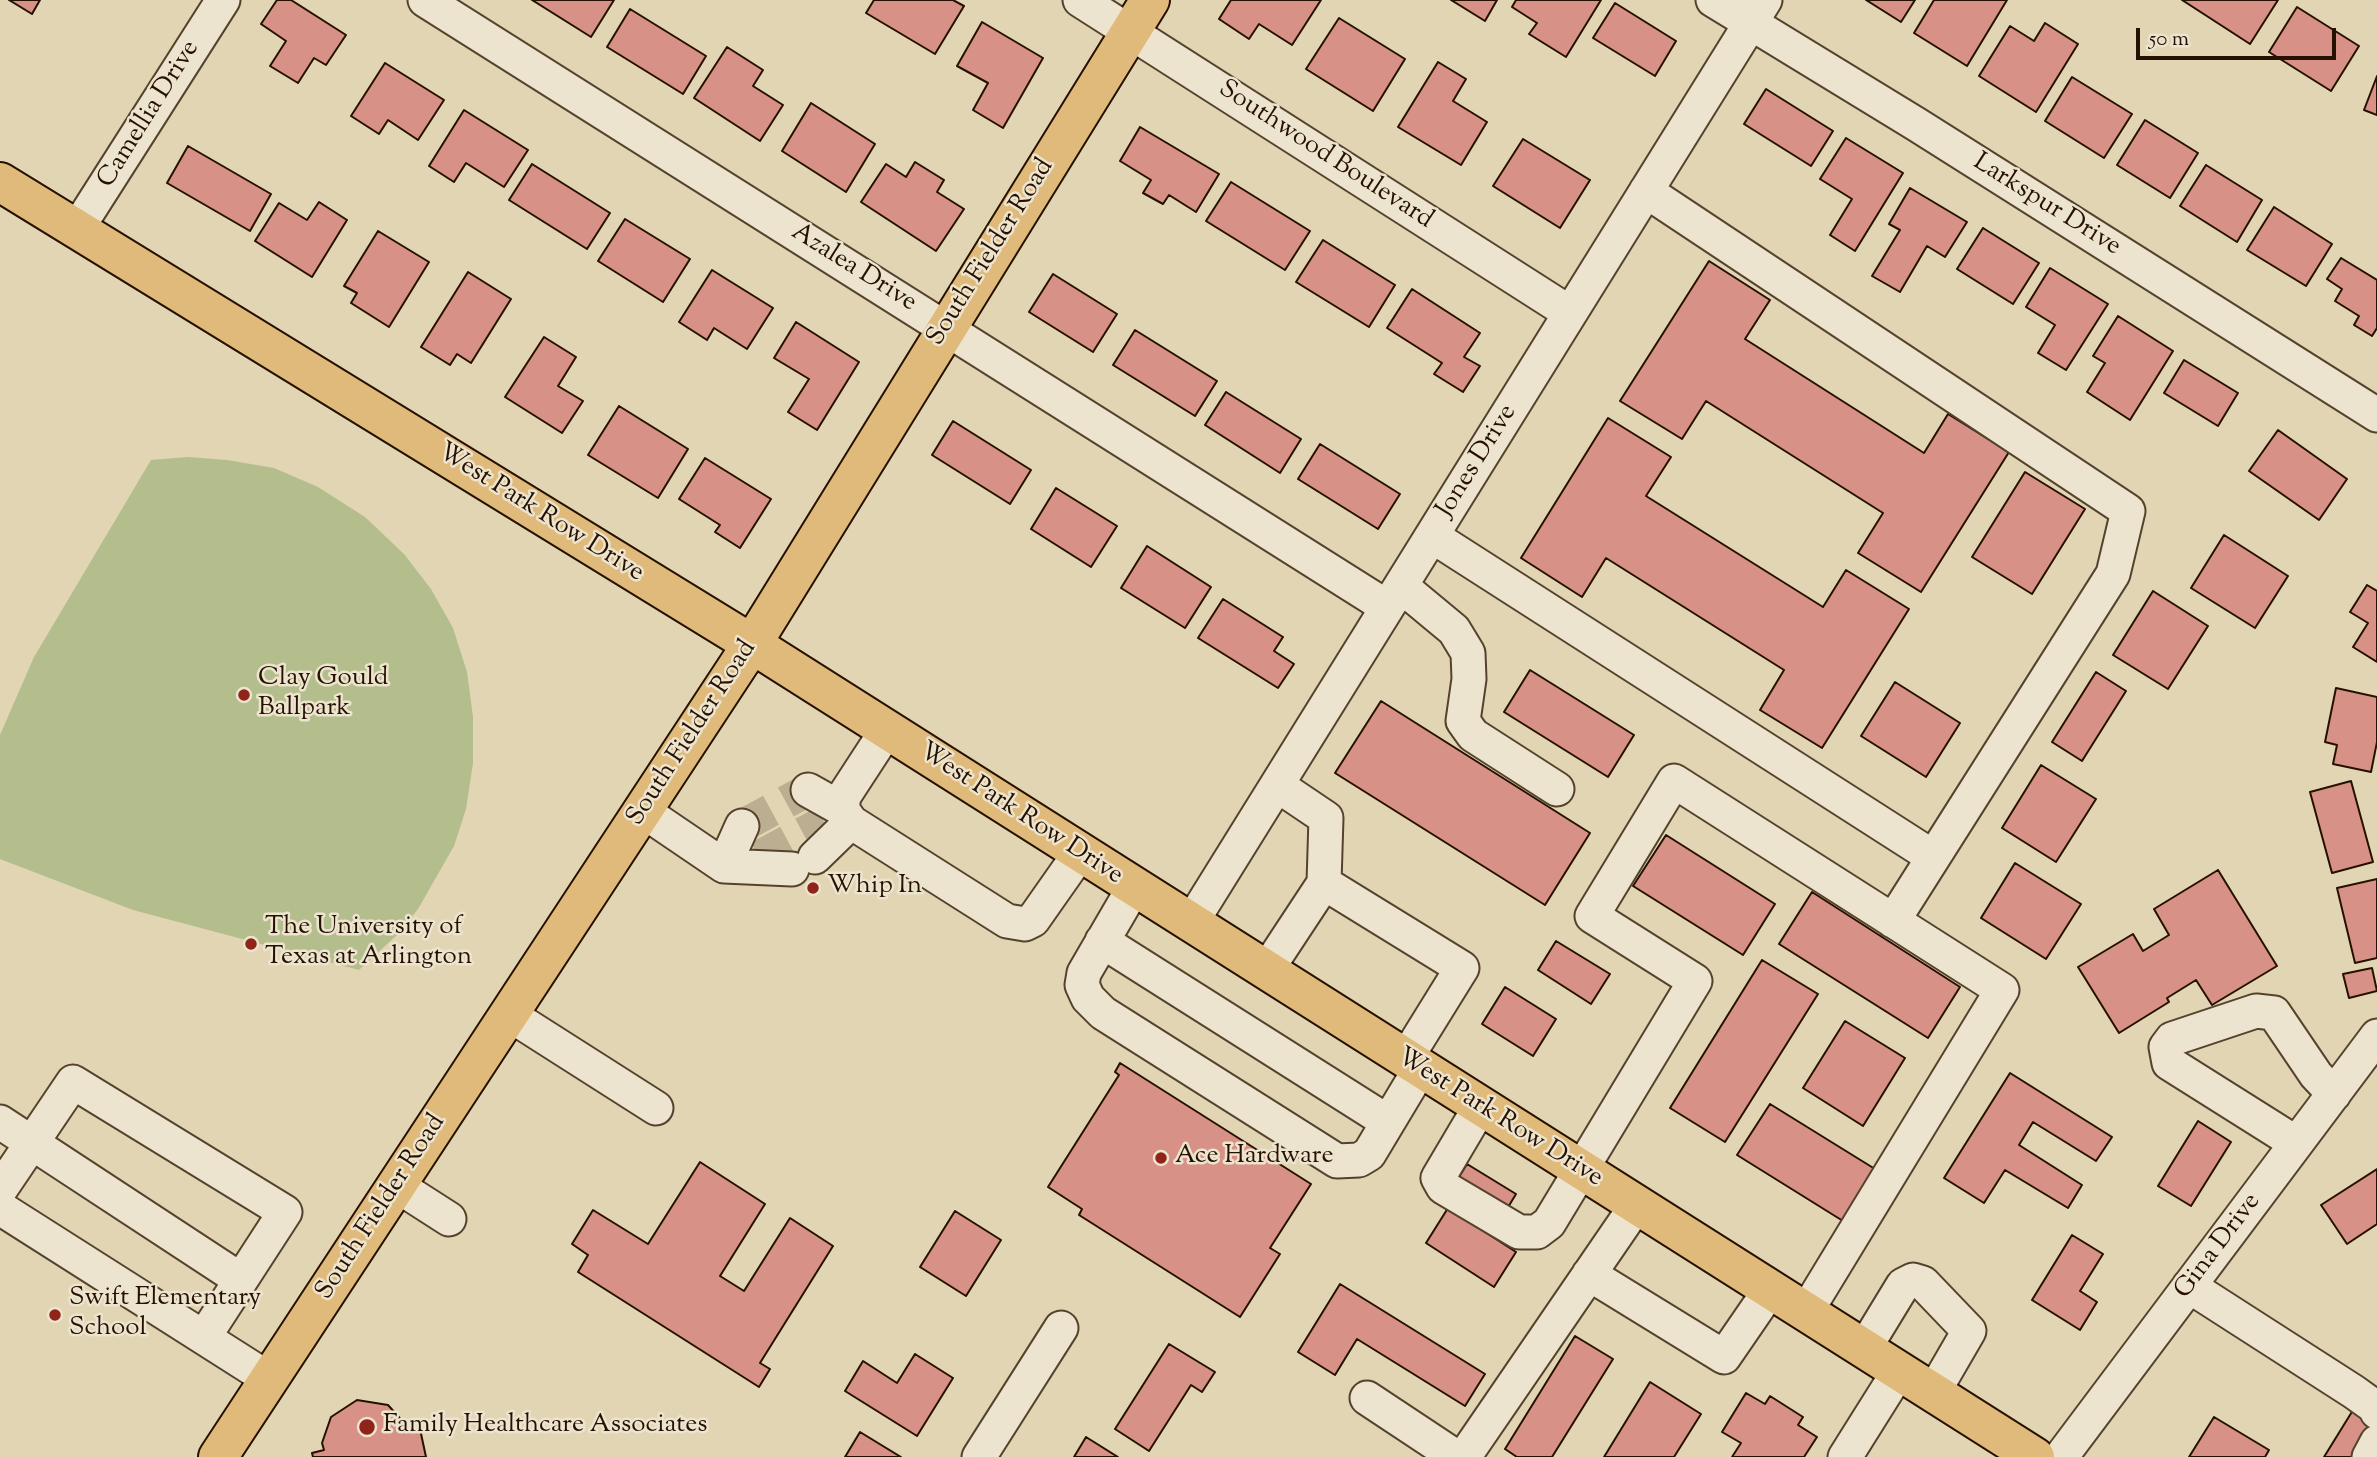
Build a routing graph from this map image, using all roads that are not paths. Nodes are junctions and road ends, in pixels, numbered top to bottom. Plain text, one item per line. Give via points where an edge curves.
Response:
1 (223, 0) edge
2 (425, 0) edge
3 (1080, 0) edge
4 (1150, 0) edge
5 (1713, 0) edge
6 (1758, 12) edge
7 (1130, 32) junction
8 (0, 182) edge
9 (1646, 191) junction
10 (77, 229) junction
11 (1570, 313) junction
12 (946, 327) junction
13 (2377, 415) edge
14 (1432, 536) junction
15 (1394, 597) junction
16 (752, 644) junction
17 (887, 730) junction
18 (1277, 785) junction
19 (1557, 789) dead end
20 (828, 810) junction
21 (643, 811) junction
22 (750, 842) tunnel mouth
23 (1080, 853) junction
24 (1933, 857) junction
25 (724, 866) junction
26 (1324, 883) junction
27 (1134, 887) junction
28 (1893, 920) junction
29 (1191, 923) junction
30 (1102, 941) junction
31 (1266, 971) junction
32 (510, 1015) junction
33 (2377, 1036) edge
34 (1413, 1064) junction
35 (2334, 1094) junction
36 (1480, 1107) junction
37 (656, 1108) dead end
38 (0, 1122) edge
39 (1388, 1122) junction
40 (32, 1143) junction
41 (2296, 1143) junction
42 (1580, 1171) junction
43 (396, 1185) junction
44 (0, 1191) edge
45 (1636, 1206) junction
46 (0, 1208) edge
47 (449, 1219) dead end
48 (1589, 1274) junction
49 (241, 1280) junction
50 (2189, 1286) junction
51 (1770, 1290) junction
52 (1806, 1312) junction
53 (1061, 1328) dead end
54 (204, 1337) junction
55 (1864, 1349) junction
56 (1899, 1371) junction
57 (269, 1379) junction
58 (1933, 1392) junction
59 (1367, 1398) dead end
60 (2377, 1412) edge
61 (2377, 1442) edge
62 (2014, 1452) edge
63 (218, 1457) edge
64 (979, 1457) edge
65 (1457, 1457) edge
66 (1464, 1457) edge
67 (1845, 1457) edge
68 (2061, 1457) edge
69 (2369, 1457) edge

1 - 10 street, Camellia Drive
2 - 12 street, Azalea Drive
3 - 7 street, Southwood Boulevard
4 - 7 main road, South Fielder Road
5 - 6 street, Larkspur Drive
6 - 9 street, Jones Drive
6 - 13 street, Larkspur Drive
7 - 11 street, Southwood Boulevard
7 - 12 main road, South Fielder Road
8 - 10 main road, West Park Row Drive
9 - 11 street, Jones Drive
9 - 24 street via 2128,511 2113,574
10 - 16 main road, West Park Row Drive
11 - 14 street, Jones Drive
12 - 15 street, Azalea Drive
12 - 16 main road, South Fielder Road
14 - 15 street, Jones Drive
14 - 24 street
15 - 18 street, Jones Drive
15 - 19 street, Azalea Drive via 1454,631 1468,653 1463,721 1473,735
16 - 17 main road, West Park Row Drive
16 - 21 main road, South Fielder Road
17 - 20 street via 844,796
17 - 23 main road, West Park Row Drive
18 - 26 street via 1326,818
18 - 29 street, Jones Drive
20 - 23 street via 1007,922 1034,920
20 - 25 street via 803,863
21 - 25 street
21 - 32 main road, South Fielder Road
22 - 25 street
23 - 27 main road, West Park Row Drive
24 - 28 street
26 - 31 street
26 - 34 street via 1462,968
27 - 29 main road, West Park Row Drive
27 - 30 street
28 - 42 street via 1674,781 1592,916 1695,981
28 - 52 street via 2002,990
29 - 31 main road, West Park Row Drive
30 - 39 street
30 - 39 street via 1084,973 1082,985 1088,998 1104,1013 1290,1131 1337,1160 1349,1162 1369,1154
31 - 34 main road, West Park Row Drive
32 - 37 street
32 - 43 main road, South Fielder Road
33 - 35 street, Gina Drive
34 - 36 main road, West Park Row Drive
34 - 39 street
35 - 41 street, Gina Drive
35 - 41 street via 2274,1013 2256,1011 2172,1039 2166,1048 2169,1063
36 - 42 main road, West Park Row Drive
36 - 42 street via 1438,1178 1443,1186 1519,1232 1537,1231 1549,1223
38 - 40 street
40 - 44 street
40 - 49 street
40 - 49 street via 73,1082 285,1212
41 - 50 street, Gina Drive
42 - 45 main road, West Park Row Drive
43 - 47 street
43 - 57 main road, South Fielder Road
45 - 48 street
45 - 51 main road, West Park Row Drive
46 - 54 street
48 - 51 street via 1724,1357
48 - 66 street
49 - 54 street
50 - 60 street via 2354,1392
50 - 68 street, Gina Drive
51 - 52 main road, West Park Row Drive
52 - 55 main road, West Park Row Drive
53 - 64 street
54 - 57 street
55 - 56 main road, West Park Row Drive
55 - 58 street via 1903,1285 1913,1280 1923,1283 1969,1331
56 - 58 main road, West Park Row Drive
56 - 67 street
57 - 63 main road, South Fielder Road
58 - 62 main road, West Park Row Drive
59 - 65 street
61 - 69 street

